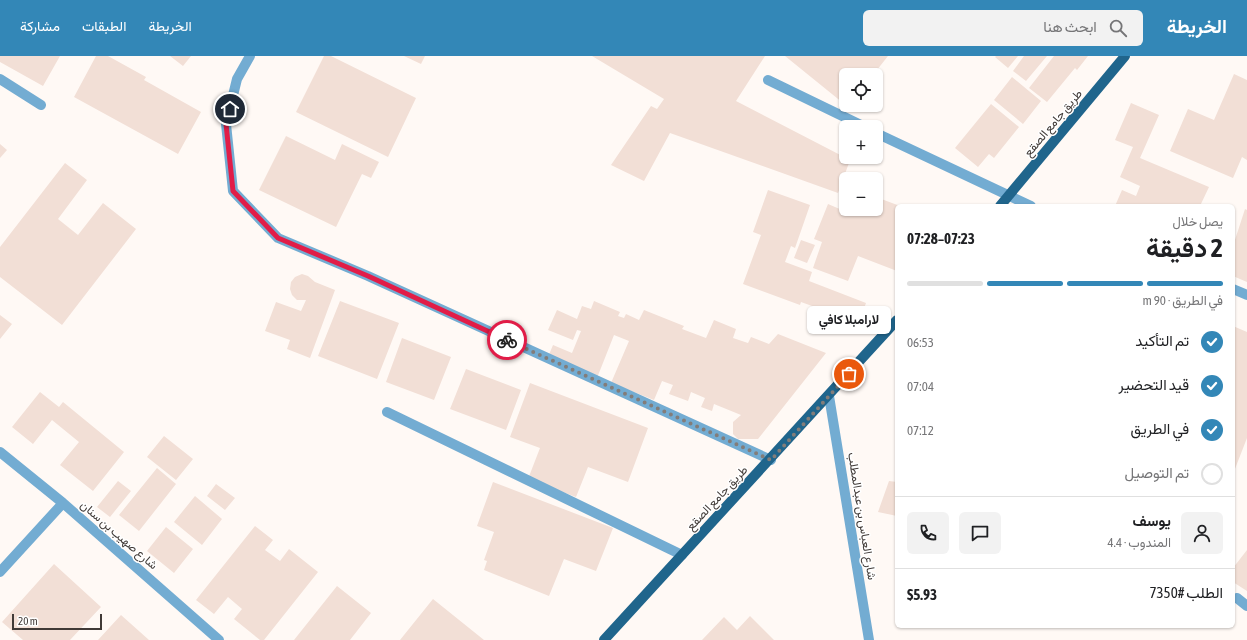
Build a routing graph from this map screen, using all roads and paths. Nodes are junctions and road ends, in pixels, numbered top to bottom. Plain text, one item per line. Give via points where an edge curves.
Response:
1 (250, 56) edge
2 (1126, 56) edge
3 (0, 79) edge
4 (768, 80) dead end
5 (41, 106) dead end
6 (851, 120) edge
7 (883, 135) edge
8 (1008, 197) junction
9 (1002, 204) edge
10 (1026, 204) edge
11 (1235, 290) edge
12 (1247, 295) edge
13 (895, 322) edge
14 (830, 396) junction
15 (387, 412) dead end
16 (0, 452) edge
17 (771, 460) junction
18 (63, 503) junction
19 (682, 555) junction
20 (0, 572) edge
21 (1237, 598) dead end
22 (1247, 606) edge
23 (219, 640) edge
24 (604, 640) edge
25 (869, 640) edge

1 - 17 street via 237,79 226,124 233,191 278,238 368,276
2 - 8 main road, طريق جامع الصقع
3 - 5 street
4 - 6 street
7 - 8 street
8 - 9 main road, طريق جامع الصقع
8 - 10 street
11 - 12 street
13 - 14 main road, طريق جامع الصقع
14 - 17 main road, طريق جامع الصقع
14 - 25 street, شارع العباس بن عبدالمطلب
15 - 19 street
16 - 18 street, شارع صهيب بن سنان
17 - 19 main road, طريق جامع الصقع
18 - 20 street
18 - 23 street, شارع صهيب بن سنان
19 - 24 main road, طريق جامع الصقع
21 - 22 street

